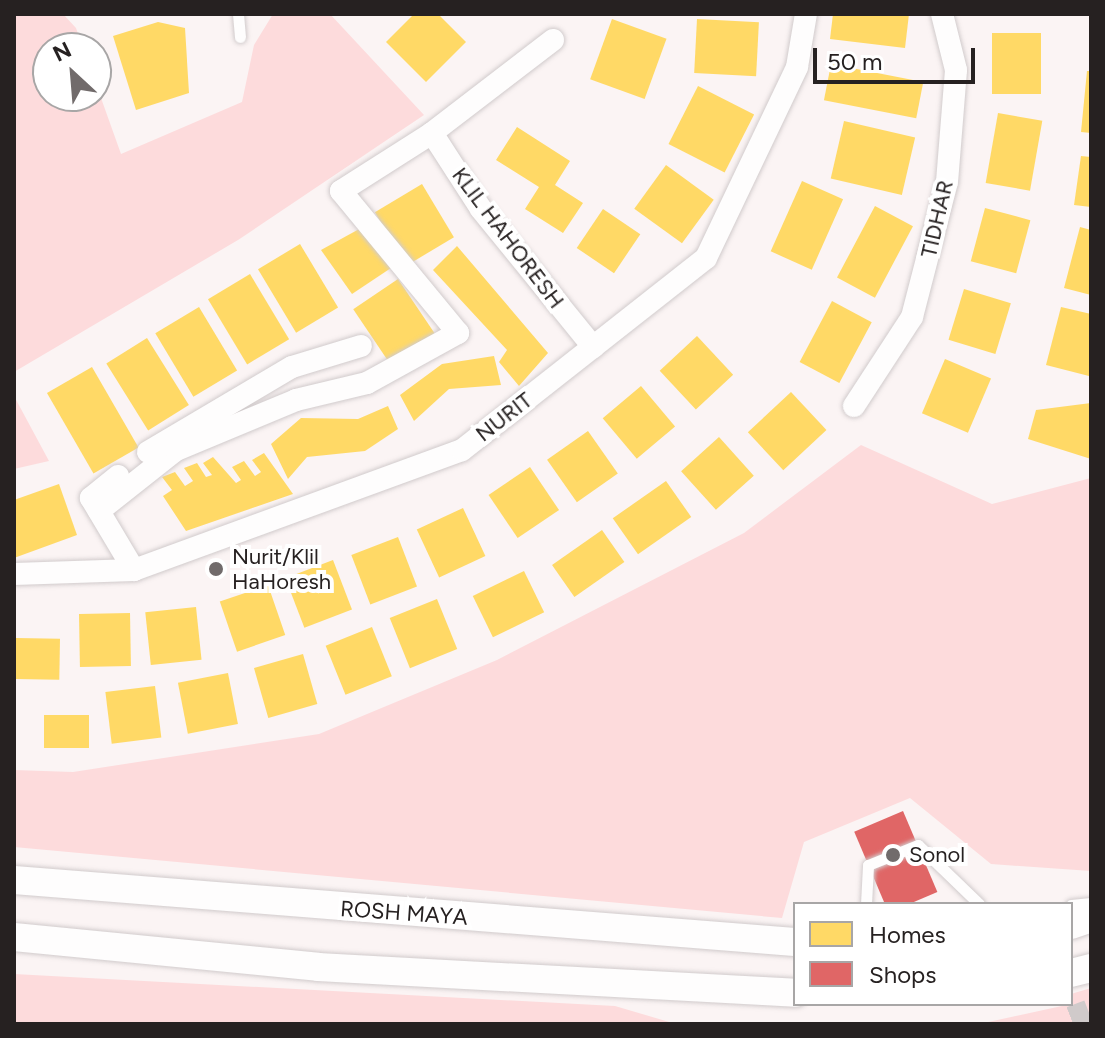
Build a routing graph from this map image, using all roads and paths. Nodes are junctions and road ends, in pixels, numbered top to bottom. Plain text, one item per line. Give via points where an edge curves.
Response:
1 (238, 14) edge
2 (806, 14) edge
3 (942, 14) edge
4 (240, 37) dead end
5 (553, 40) dead end
6 (432, 133) junction
7 (361, 346) dead end
8 (593, 347) junction
9 (854, 406) dead end
10 (99, 511) junction
11 (134, 570) junction
12 (14, 574) edge
13 (14, 880) edge
14 (866, 902) edge
15 (977, 902) edge
16 (14, 937) edge
17 (793, 942) edge
18 (793, 993) edge

1 - 4 lane
2 - 8 street, NURIT via 797,67 706,258
3 - 9 street, TIDHAR via 956,70 947,182 912,317
5 - 6 street
6 - 8 street, KLIL HAHORESH via 481,209
6 - 10 street via 341,191 458,333 367,383 296,400 176,450
7 - 10 street via 292,367 171,434 91,498
8 - 11 street, NURIT via 462,450
10 - 11 street
11 - 12 street, NURIT
13 - 17 street, ROSH MAYA
14 - 15 lane via 868,865 918,845
16 - 18 street via 318,967

